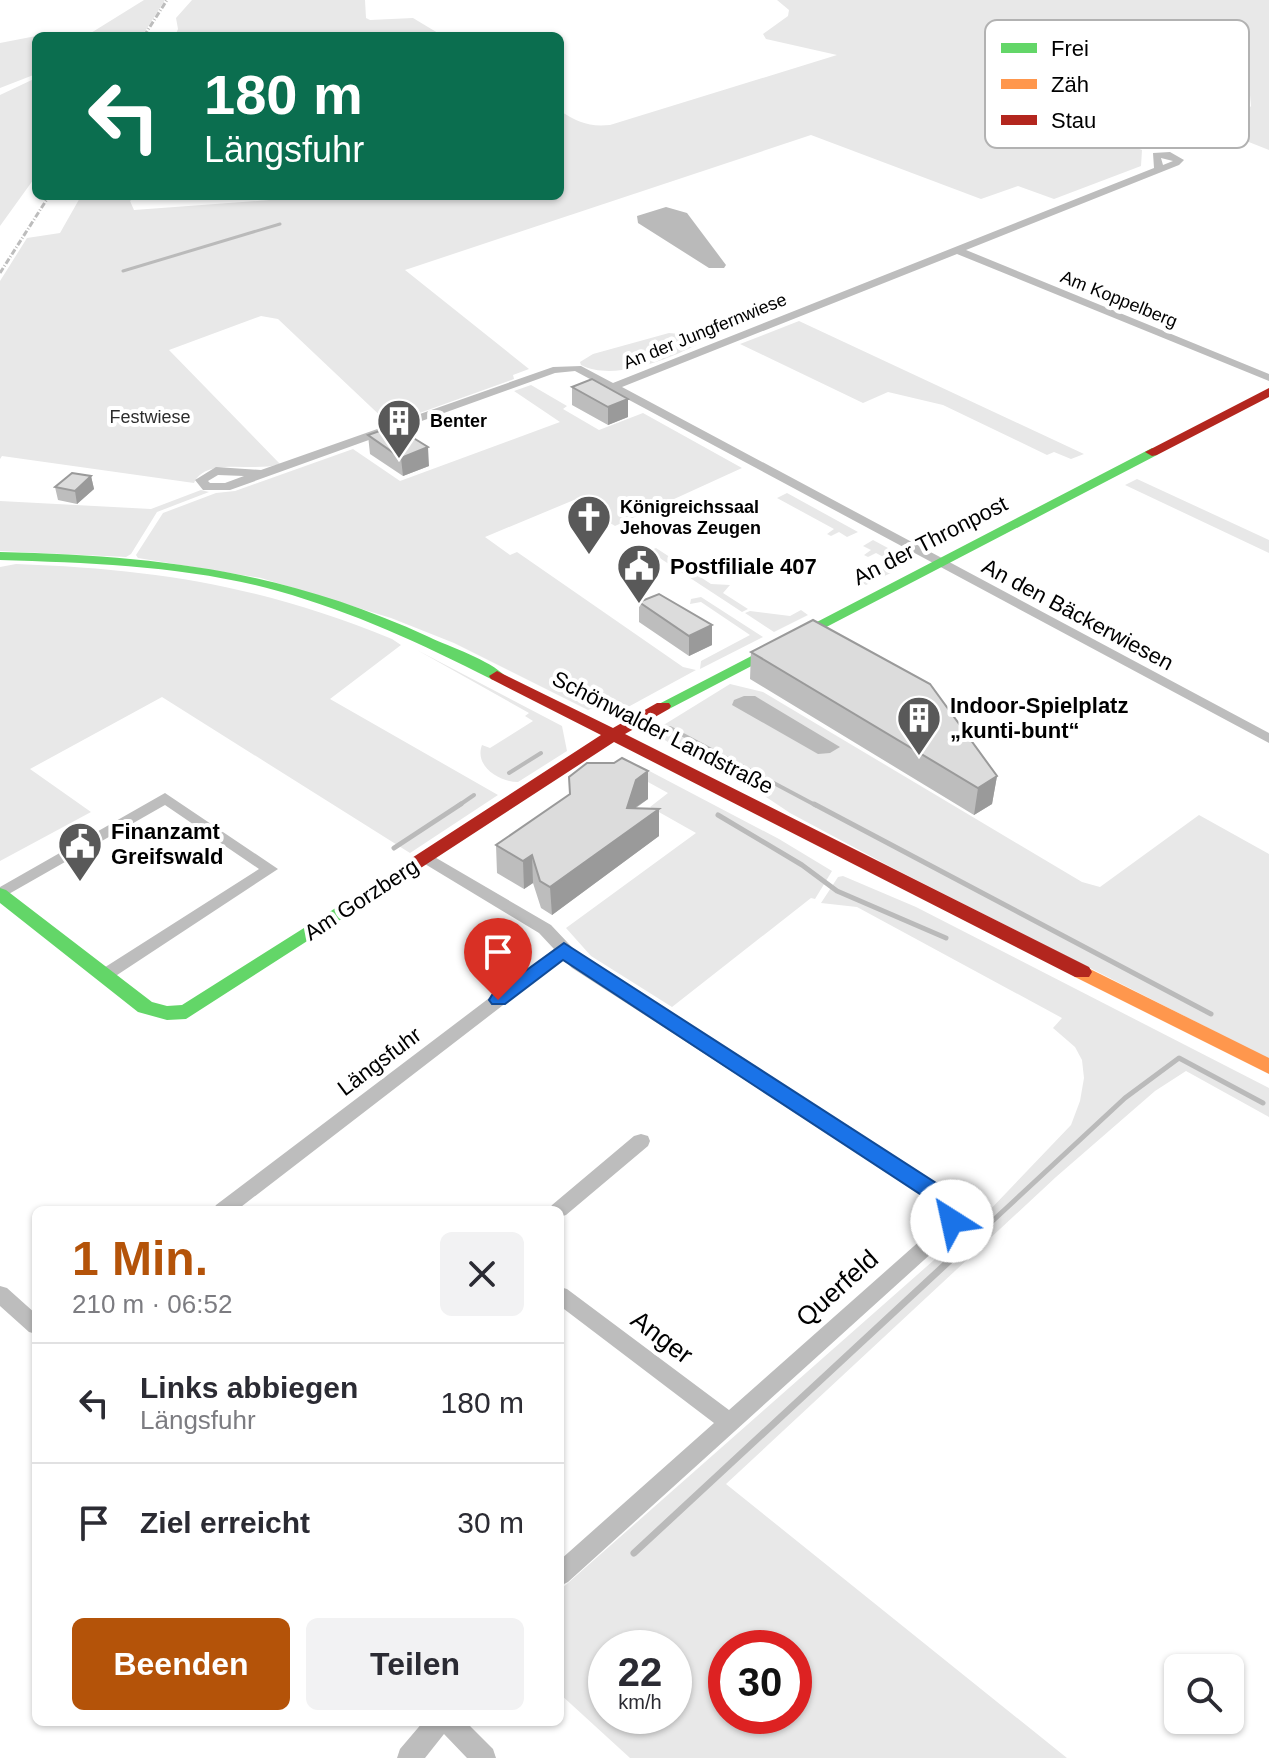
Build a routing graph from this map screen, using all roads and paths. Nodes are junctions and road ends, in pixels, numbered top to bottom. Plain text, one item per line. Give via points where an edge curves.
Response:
1 (1159, 169) dead end
2 (957, 250) junction
3 (1269, 378) edge
4 (615, 386) junction
5 (1269, 392) edge
6 (261, 474) dead end
7 (0, 556) edge
8 (938, 563) junction
9 (614, 734) junction
10 (1269, 739) edge
11 (426, 857) junction
12 (0, 894) edge
13 (564, 950) junction
14 (105, 975) junction
15 (1269, 1067) edge
16 (641, 1141) dead end
17 (228, 1206) edge
18 (564, 1206) edge
19 (0, 1294) edge
20 (564, 1298) edge
21 (32, 1322) edge
22 (730, 1423) junction
23 (564, 1571) edge
24 (435, 1726) edge
25 (453, 1726) edge
26 (409, 1758) edge
27 (484, 1758) edge

1 - 2 street, An der Jungfernwiese
2 - 3 street, Am Koppelberg
2 - 4 street, An der Jungfernwiese
4 - 6 street, An der Jungfernwiese via 584,370 561,368
4 - 8 street, An den Bäckerwiesen
5 - 8 street, An der Thronpost
7 - 9 street, Schönwalder Landstraße via 129,561 291,590 411,632
8 - 9 street, An der Thronpost
8 - 10 street, An den Bäckerwiesen
9 - 11 street, Am Gorzberg
9 - 15 street, Schönwalder Landstraße
11 - 13 street, Querfeld via 545,929
11 - 14 street, Am Gorzberg via 186,1012 145,1007
12 - 14 street, Am Gorzberg
12 - 14 street, Am Gorzberg via 165,798 270,869
13 - 17 street, Längsfuhr
13 - 22 street, Querfeld via 578,964 942,1198 952,1214 948,1227
16 - 18 street
19 - 21 street
20 - 22 street, Anger
22 - 23 street, Querfeld
24 - 26 street
25 - 27 street

